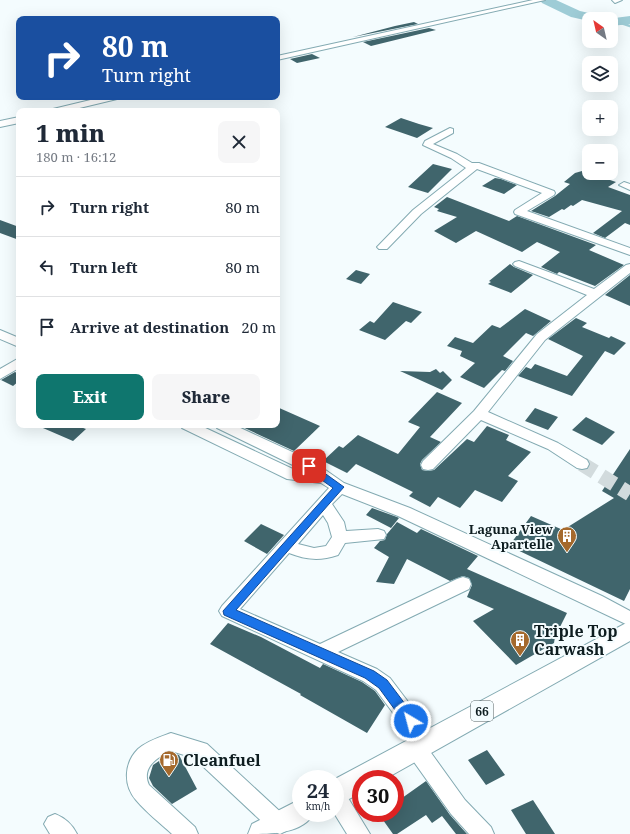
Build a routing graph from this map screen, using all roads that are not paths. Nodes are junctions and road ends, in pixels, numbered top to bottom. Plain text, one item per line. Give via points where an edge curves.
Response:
1 (542, 0) edge
2 (280, 57) edge
3 (102, 100) edge
4 (68, 108) edge
5 (16, 121) edge
6 (0, 124) edge
7 (450, 131) dead end
8 (473, 168) junction
9 (383, 247) dead end
10 (630, 252) edge
11 (519, 264) dead end
12 (630, 267) edge
13 (595, 294) junction
14 (0, 334) edge
15 (16, 342) edge
16 (16, 364) edge
17 (0, 375) edge
18 (479, 414) junction
19 (193, 428) edge
20 (228, 428) edge
21 (582, 464) tunnel mouth
22 (428, 465) dead end
23 (324, 478) junction
24 (339, 487) junction
25 (324, 504) junction
26 (378, 535) dead end
27 (340, 537) junction
28 (287, 546) junction
29 (463, 584) dead end
30 (630, 619) edge
31 (630, 630) edge
32 (319, 653) junction
33 (421, 746) junction
34 (344, 789) edge
35 (344, 809) edge
36 (281, 823) edge
37 (187, 834) edge
38 (359, 834) edge
39 (483, 834) edge

1 - 2 street
3 - 4 street
5 - 6 street
7 - 8 street via 428,143 428,146 454,156
8 - 9 street via 417,212
8 - 10 street via 476,166 550,193 519,212
11 - 13 street
12 - 13 street
13 - 18 street via 542,337
14 - 15 street
16 - 17 street
18 - 21 street via 553,446
18 - 22 street
19 - 23 street via 292,475
20 - 23 street via 309,466
23 - 24 street
24 - 25 street
24 - 30 street via 404,512
25 - 27 street via 336,522
25 - 28 street
26 - 27 street
27 - 28 street via 332,551 318,555
28 - 32 street via 228,611
29 - 32 street
31 - 33 main road, 66
32 - 33 street via 370,675 383,684
33 - 34 main road, 66
33 - 39 street via 458,806
35 - 38 street
36 - 37 street via 200,751 171,742 145,756 138,766 136,779 142,792

